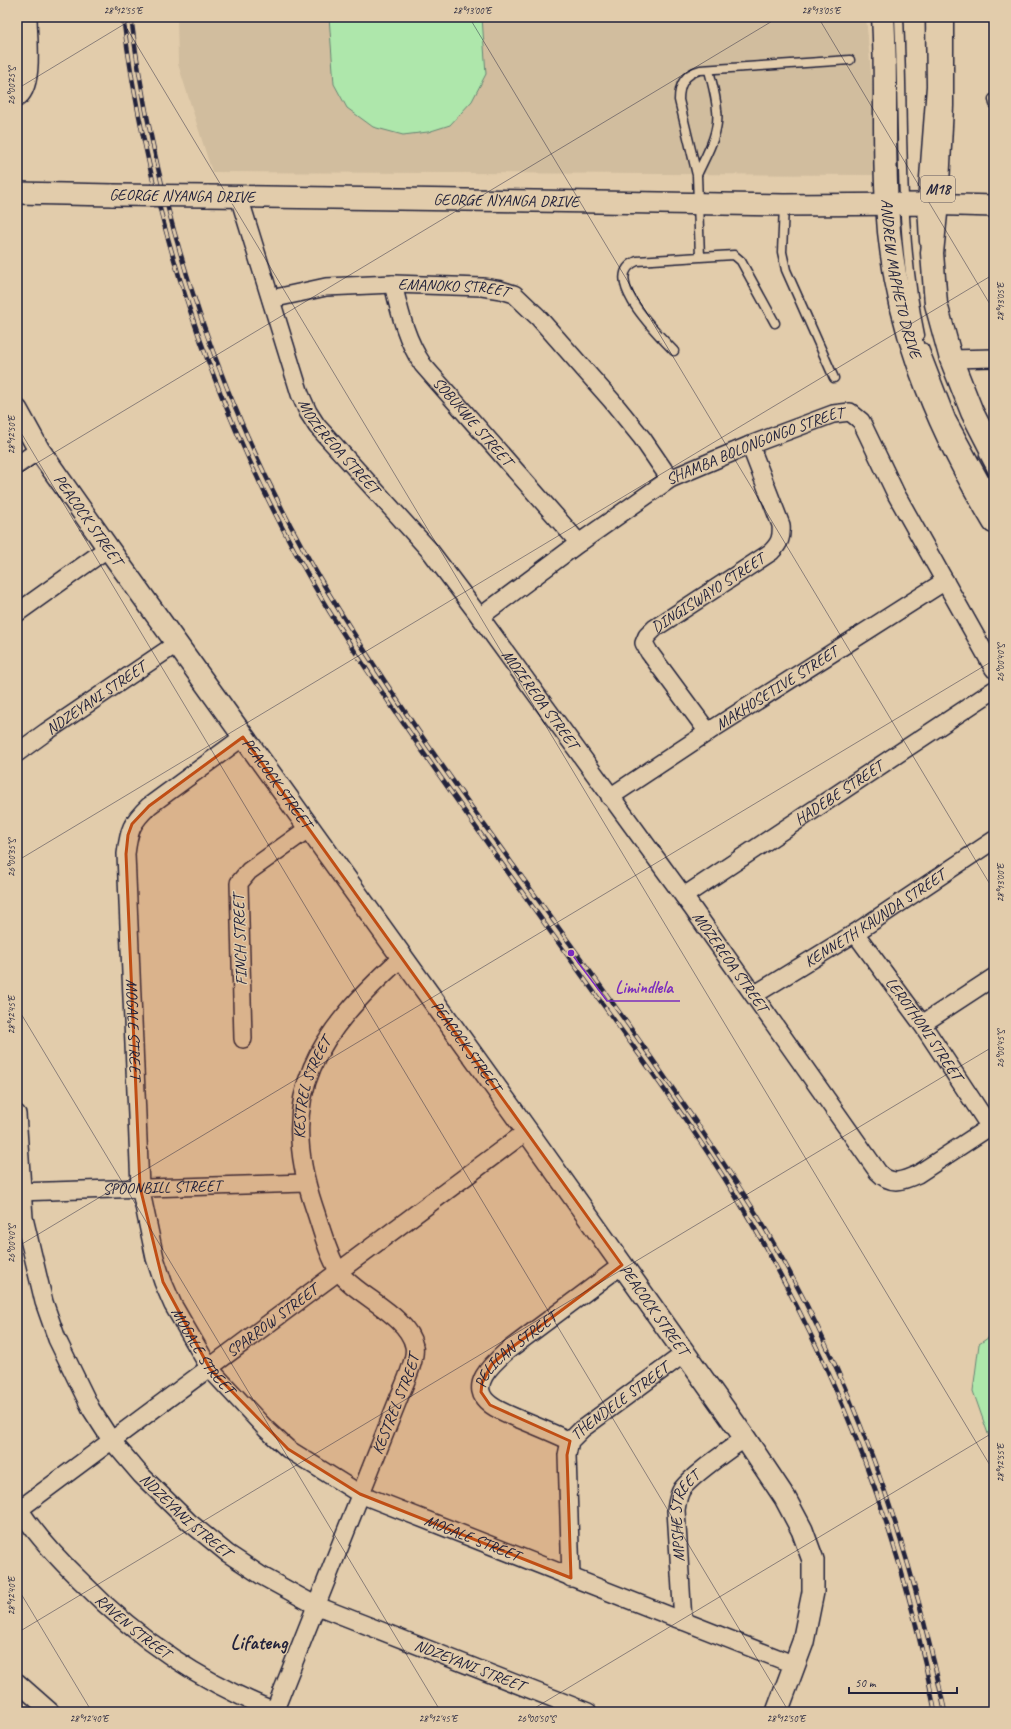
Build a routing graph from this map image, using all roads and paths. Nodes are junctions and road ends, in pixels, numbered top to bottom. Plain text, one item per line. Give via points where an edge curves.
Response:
1 (28, 17) edge
2 (883, 17) edge
3 (899, 17) edge
4 (930, 17) edge
5 (942, 17) edge
6 (850, 60) dead end
7 (709, 70) junction
8 (17, 98) edge
9 (697, 175) junction
10 (17, 193) edge
11 (239, 197) junction
12 (698, 203) junction
13 (913, 204) junction
14 (784, 205) junction
15 (994, 206) edge
16 (700, 257) junction
17 (393, 284) junction
18 (271, 299) junction
19 (931, 319) dead end
20 (775, 323) dead end
21 (674, 351) dead end
22 (994, 358) edge
23 (945, 359) junction
24 (834, 378) dead end
25 (954, 392) dead end
26 (17, 410) edge
27 (750, 445) junction
28 (39, 450) junction
29 (994, 455) edge
30 (17, 465) edge
31 (994, 474) edge
32 (670, 479) junction
33 (994, 498) edge
34 (994, 522) edge
35 (579, 543) junction
36 (108, 548) junction
37 (945, 581) junction
38 (17, 613) edge
39 (480, 617) junction
40 (176, 644) junction
41 (994, 669) edge
42 (994, 690) edge
43 (708, 732) junction
44 (242, 737) junction
45 (17, 753) edge
46 (610, 797) junction
47 (309, 828) junction
48 (994, 840) edge
49 (684, 896) junction
50 (855, 933) junction
51 (401, 958) junction
52 (994, 977) edge
53 (754, 995) junction
54 (922, 1024) junction
55 (243, 1039) dead end
56 (17, 1114) edge
57 (992, 1125) edge
58 (527, 1131) junction
59 (306, 1183) junction
60 (140, 1187) junction
61 (19, 1192) edge
62 (622, 1264) junction
63 (340, 1272) junction
64 (685, 1353) junction
65 (210, 1369) junction
66 (745, 1438) junction
67 (111, 1440) junction
68 (570, 1441) junction
69 (360, 1494) junction
70 (18, 1509) edge
71 (571, 1578) junction
72 (315, 1605) junction
73 (683, 1621) junction
74 (795, 1665) junction
75 (17, 1682) edge
76 (51, 1712) edge
77 (275, 1712) edge
78 (588, 1712) edge
79 (777, 1712) edge

1 - 8 street via 28,80 25,91
2 - 13 main road, ANDREW MAPHETO DRIVE / M18
3 - 13 lane
4 - 13 lane via 931,86
5 - 13 main road, ANDREW MAPHETO DRIVE / M18 via 942,106
6 - 7 lane
7 - 9 lane via 718,111 717,122 713,141
7 - 9 lane via 692,72 679,89 679,100
9 - 12 lane
10 - 11 street, GEORGE NYANGA DRIVE, bridge
11 - 12 street, GEORGE NYANGA DRIVE
11 - 18 street, MOZEREOA STREET
12 - 14 street, GEORGE NYANGA DRIVE
12 - 16 lane
13 - 14 street, GEORGE NYANGA DRIVE
13 - 15 street, GEORGE NYANGA DRIVE
13 - 19 lane
13 - 23 main road, ANDREW MAPHETO DRIVE / M18 via 932,253 936,304
13 - 33 lane via 913,302 920,337 951,418
13 - 34 main road, ANDREW MAPHETO DRIVE / M18 via 894,272 912,347 946,436
14 - 24 lane via 782,252 786,270
16 - 20 lane via 734,256 741,261
16 - 21 lane via 637,261 630,264 626,270 625,278 630,301
17 - 18 street, EMANOKO STREET via 326,287
17 - 32 street, EMANOKO STREET via 482,287 514,294 538,317 612,401
17 - 35 street, SOBUKWE STREET via 406,334 423,365
18 - 39 street, MOZEREOA STREET via 298,387 317,426 431,552
22 - 23 street
23 - 29 main road, ANDREW MAPHETO DRIVE / M18
25 - 31 lane
26 - 28 street, PEACOCK STREET
27 - 32 street, SHAMBA BOLONGONGO STREET
27 - 37 street, SHAMBA BOLONGONGO STREET via 833,414 850,412 856,415 864,426 896,494
27 - 43 street, DINGISWAYO STREET via 781,525 782,537 778,545 655,628 644,643
28 - 30 street
28 - 36 street, PEACOCK STREET
32 - 35 street, SHAMBA BOLONGONGO STREET
35 - 39 street, SHAMBA BOLONGONGO STREET
36 - 38 street
36 - 40 street, PEACOCK STREET
37 - 41 street, SHAMBA BOLONGONGO STREET
37 - 43 street, MAKHOSETIVE STREET
39 - 46 street, MOZEREOA STREET
40 - 44 street, PEACOCK STREET
40 - 45 street, NDZEYANI STREET
42 - 49 street, HADEBE STREET
43 - 46 street, MAKHOSETIVE STREET
44 - 47 street, PEACOCK STREET
44 - 60 street, MOGALE STREET via 149,806 132,824 128,835 126,854
46 - 49 street, MOZEREOA STREET
47 - 51 street, PEACOCK STREET
47 - 55 street, FINCH STREET via 249,871 239,883
48 - 50 street, KENNETH KAUNDA STREET
49 - 53 street, MOZEREOA STREET
50 - 53 street, KENNETH KAUNDA STREET
50 - 54 street, LEROTHONI STREET
51 - 58 street, PEACOCK STREET
51 - 59 street, KESTREL STREET via 338,1022 314,1062 306,1084 299,1125
52 - 54 street
53 - 57 street, MOZEREOA STREET via 884,1179 897,1182 918,1174
54 - 57 street, LEROTHONI STREET
56 - 61 street, NDZEYANI STREET
58 - 62 street, PEACOCK STREET
58 - 63 street, SPARROW STREET
59 - 60 street, SPOONBILL STREET
59 - 63 street, KESTREL STREET via 323,1234
60 - 61 street, SPOONBILL STREET
60 - 65 street, MOGALE STREET via 162,1282
61 - 67 street, NDZEYANI STREET via 44,1302 58,1339 91,1409
62 - 64 street, PEACOCK STREET
62 - 68 street, PELICAN STREET via 507,1351 492,1364 482,1383 481,1392 490,1405
63 - 65 street, SPARROW STREET
63 - 69 street, KESTREL STREET via 398,1322 414,1345 414,1354 400,1394
64 - 66 street, PEACOCK STREET
64 - 68 street, THENDELE STREET via 582,1429
65 - 67 street, SPARROW STREET
65 - 69 street, MOGALE STREET via 288,1449
66 - 73 street, MPSHE STREET via 690,1480 678,1496 676,1510
66 - 74 street, PEACOCK STREET via 785,1498 802,1530 813,1560 813,1592 803,1642
67 - 70 street, SPARROW STREET
67 - 72 street, NDZEYANI STREET via 141,1476 189,1522 222,1549 262,1576
68 - 71 street, THENDELE STREET via 567,1456
69 - 71 street, MOGALE STREET
69 - 72 street, KESTREL STREET
70 - 77 street, RAVEN STREET via 59,1560 109,1609 154,1646 204,1678
71 - 73 street, MOGALE STREET
72 - 77 street, KESTREL STREET
72 - 78 street, NDZEYANI STREET
73 - 74 street, MOGALE STREET
74 - 79 street, PEACOCK STREET
75 - 76 street

